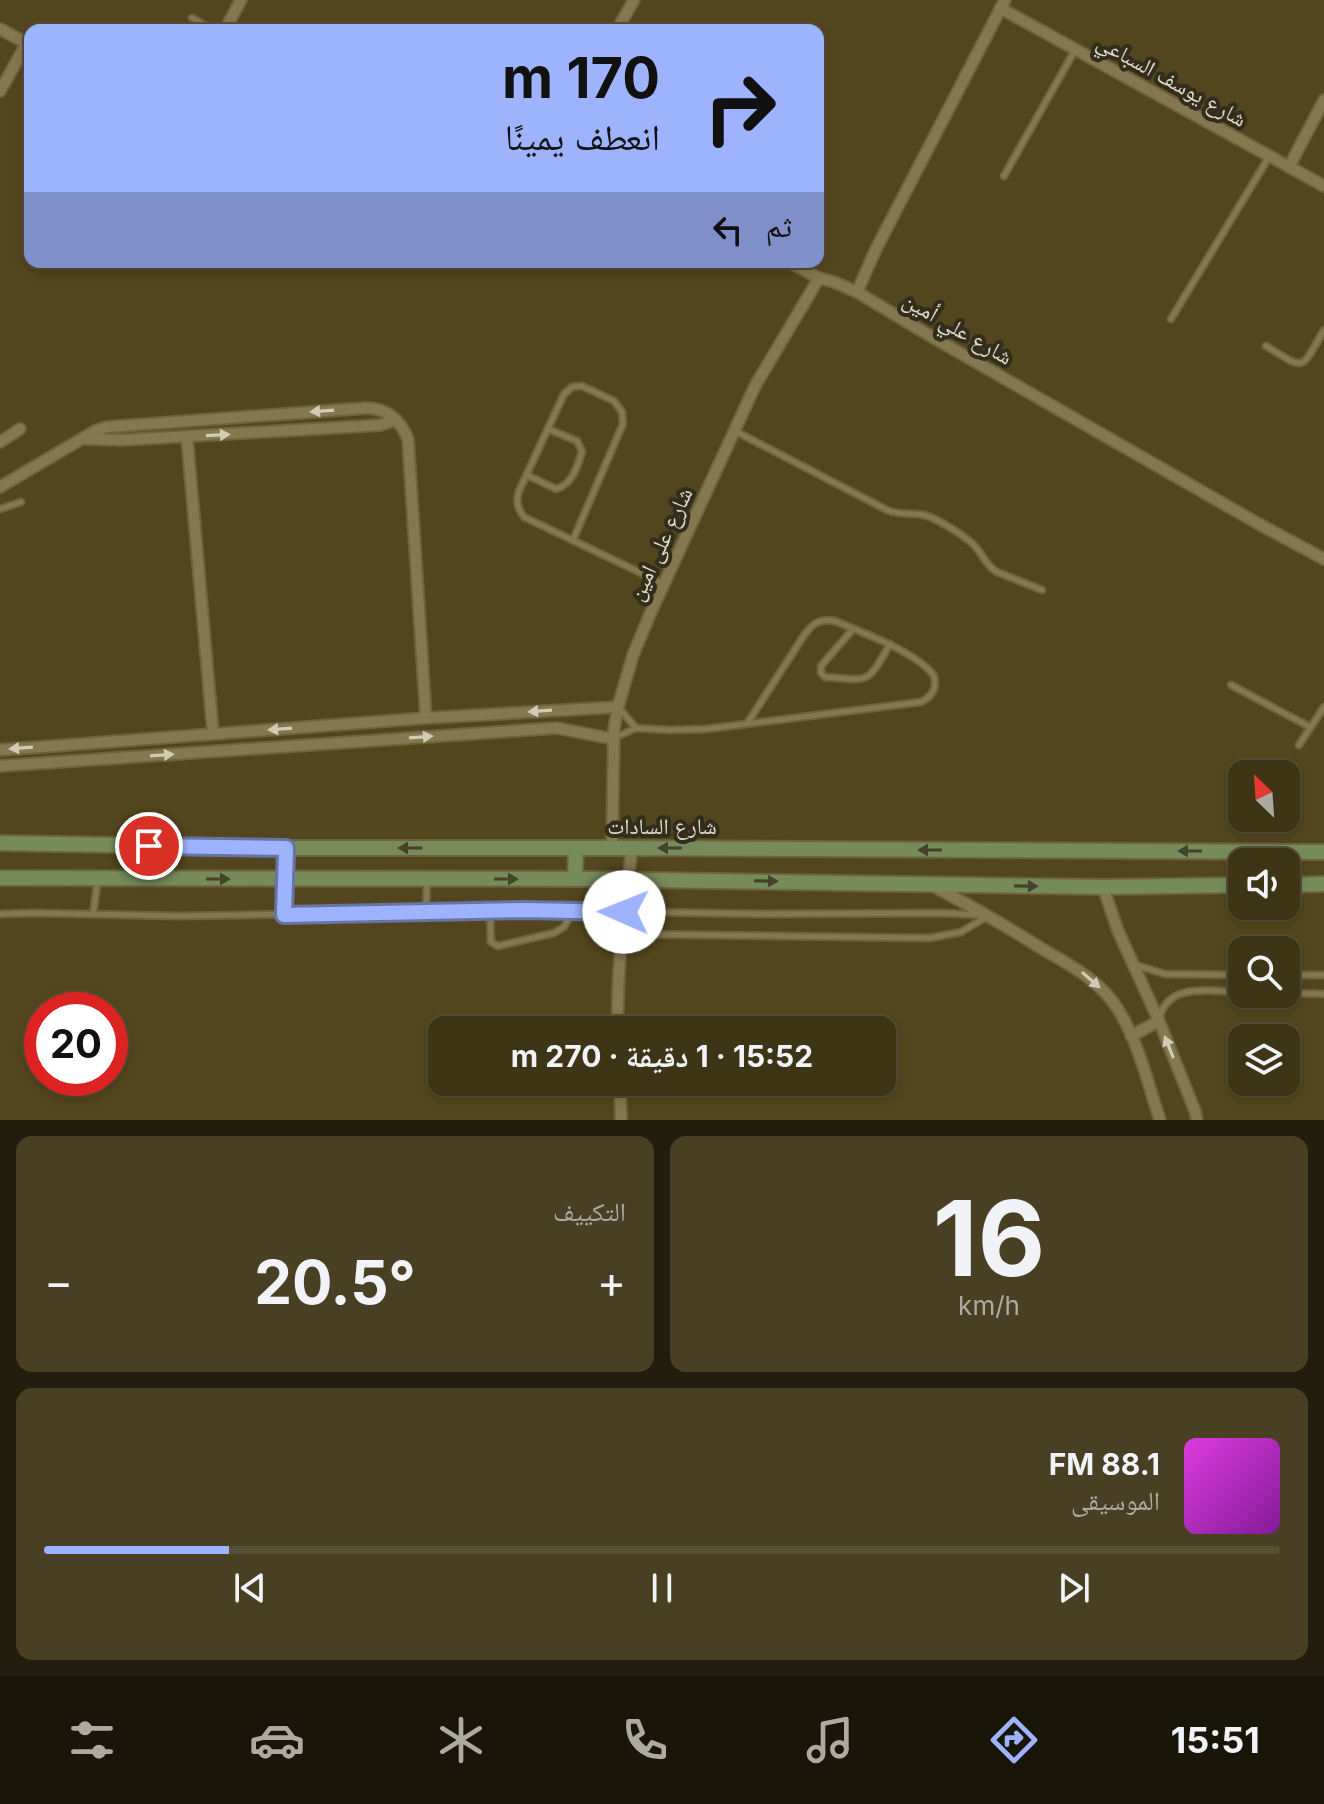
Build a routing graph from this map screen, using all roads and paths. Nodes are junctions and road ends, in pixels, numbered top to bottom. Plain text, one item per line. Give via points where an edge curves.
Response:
1 (241, 0) edge
2 (634, 0) edge
3 (1003, 4) edge
4 (192, 18) dead end
5 (202, 24) edge
6 (228, 24) edge
7 (620, 24) edge
8 (0, 29) edge
9 (24, 42) edge
10 (1075, 49) junction
11 (24, 51) edge
12 (0, 91) edge
13 (1324, 100) edge
14 (1270, 156) junction
15 (1289, 167) junction
16 (1004, 176) dead end
17 (1324, 186) edge
18 (800, 268) edge
19 (819, 278) junction
20 (857, 292) junction
21 (1171, 319) dead end
22 (1324, 330) edge
23 (1266, 346) dead end
24 (396, 420) junction
25 (20, 429) dead end
26 (548, 429) junction
27 (734, 430) junction
28 (187, 437) junction
29 (84, 439) junction
30 (0, 442) edge
31 (527, 475) junction
32 (0, 487) edge
33 (21, 502) dead end
34 (0, 509) edge
35 (573, 540) junction
36 (1324, 559) edge
37 (664, 584) junction
38 (1042, 590) dead end
39 (853, 629) junction
40 (890, 644) junction
41 (1231, 685) dead end
42 (618, 707) junction
43 (1324, 707) edge
44 (426, 718) junction
45 (748, 722) junction
46 (340, 725) junction
47 (1310, 727) junction
48 (636, 728) junction
49 (213, 733) junction
50 (613, 739) junction
51 (115, 742) junction
52 (341, 742) junction
53 (1299, 745) dead end
54 (0, 750) edge
55 (116, 758) junction
56 (0, 766) edge
57 (0, 843) edge
58 (286, 848) junction
59 (576, 848) junction
60 (612, 848) junction
61 (632, 848) junction
62 (1324, 852) edge
63 (0, 878) edge
64 (99, 879) junction
65 (285, 879) junction
66 (427, 879) junction
67 (575, 879) junction
68 (629, 879) junction
69 (928, 883) junction
70 (1324, 884) edge
71 (1228, 885) edge
72 (1300, 885) edge
73 (1103, 887) junction
74 (490, 911) junction
75 (426, 912) junction
76 (572, 912) junction
77 (624, 912) junction
78 (0, 914) edge
79 (93, 914) junction
80 (284, 915) junction
81 (989, 916) junction
82 (621, 934) junction
83 (1133, 963) junction
84 (1228, 975) edge
85 (1300, 975) edge
86 (1324, 975) edge
87 (1228, 992) edge
88 (1300, 993) edge
89 (1324, 994) edge
90 (618, 1016) edge
91 (1159, 1021) junction
92 (1131, 1036) junction
93 (620, 1096) edge
94 (621, 1120) edge
95 (1160, 1120) edge
96 (1197, 1120) edge

1 - 6 street
2 - 7 street
3 - 10 street, شارع يوسف السباعي
3 - 20 street
4 - 5 lane
8 - 9 street
10 - 14 street, شارع يوسف السباعي
10 - 16 lane
11 - 12 street
13 - 15 street
14 - 15 street, شارع يوسف السباعي
14 - 21 lane
15 - 17 street, شارع يوسف السباعي
18 - 19 street, شارع علي أمين
19 - 20 street, شارع علي أمين
19 - 27 street, شارع على امين via 760,375
20 - 36 street, شارع علي أمين
22 - 23 lane via 1301,364
28 -> 24 street via 372,426
24 -> 29 street via 366,408 125,425
24 - 44 street via 408,439
25 - 30 street
26 - 31 lane
26 - 31 lane via 577,441 581,456 568,484 560,488
26 - 35 lane via 564,394 577,386 614,401 622,412 623,424
27 - 37 street, شارع على امين
27 - 38 lane via 887,510 929,517 971,541 990,568
28 - 29 street
28 - 49 street
29 - 32 street
31 - 35 lane via 517,498 524,517
33 - 34 lane
35 - 37 lane
37 - 42 street, شارع على امين via 633,655
39 - 40 lane
39 - 40 lane via 821,666 825,677 865,679
39 - 45 lane via 826,619 810,627
40 - 45 lane via 934,676 935,689 927,699
41 - 47 lane
42 -> 44 street
42 - 48 lane
42 - 50 street, شارع على امين
43 - 47 lane
44 - 46 street
45 - 48 lane via 706,729
46 -> 49 street
46 - 52 street
47 - 53 lane
48 - 50 lane
49 - 51 street
52 -> 50 street via 557,728
50 - 60 street, شارع على امين
51 -> 54 street
51 - 55 street
55 -> 52 street
55 - 56 street
57 - 58 main road, شارع السادات
59 -> 58 main road, شارع السادات
58 - 65 lane
59 - 60 main road, شارع السادات
59 - 67 main road
60 - 61 main road, شارع السادات
62 -> 61 main road, شارع السادات
61 - 68 street
63 - 64 main road
64 -> 65 main road
64 - 79 lane
65 - 66 main road
65 - 80 lane
66 -> 67 main road
66 - 75 lane
67 - 68 main road
68 -> 69 main road
68 - 77 street
69 -> 73 main road
69 - 81 street
70 - 72 main road
71 - 73 main road
73 - 83 street
74 - 75 lane
74 - 76 lane
74 - 76 lane via 491,942 498,946 554,933 568,923
75 - 80 lane
76 - 77 lane
77 - 81 lane
77 - 82 street
78 - 79 lane
79 - 80 lane
81 - 82 lane via 961,932 930,938
81 -> 92 street via 1086,975 1119,1009
82 - 90 street
83 - 84 lane via 1165,974
83 - 91 street
85 - 86 lane
87 - 91 lane via 1176,994 1161,1010
88 - 89 lane
91 - 92 street
96 -> 91 street
92 - 95 street
93 - 94 street

